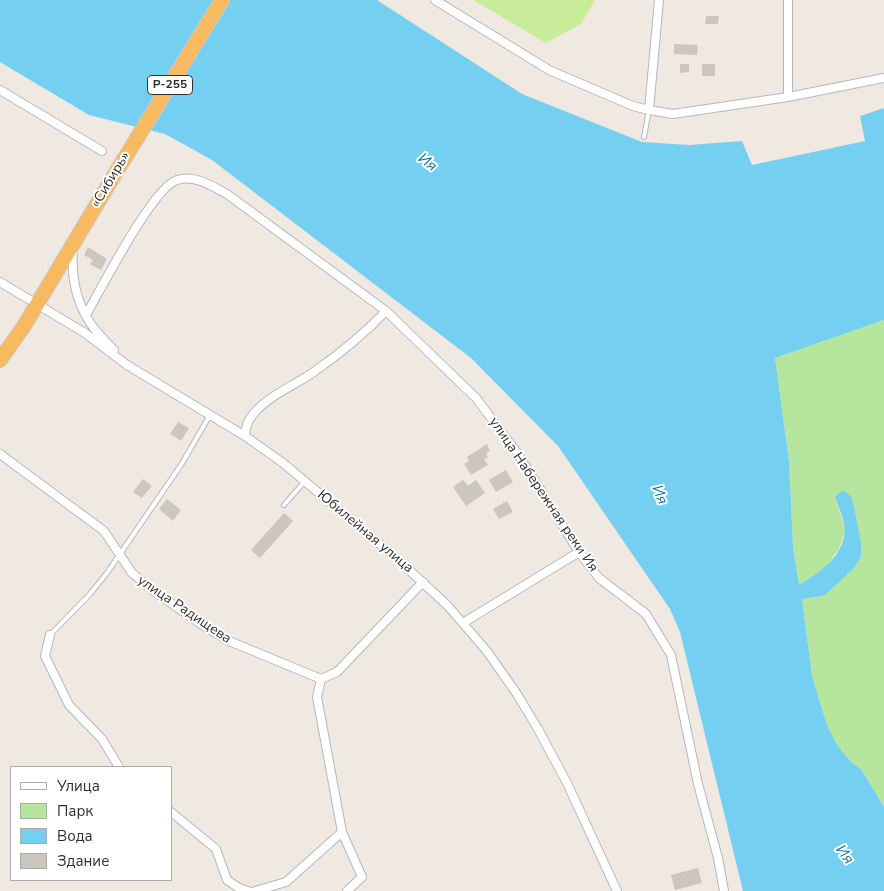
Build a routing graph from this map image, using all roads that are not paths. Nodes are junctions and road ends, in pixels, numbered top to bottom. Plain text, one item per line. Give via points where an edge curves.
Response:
1 (222, 0) edge
2 (435, 0) edge
3 (659, 0) edge
4 (788, 0) edge
5 (884, 78) edge
6 (0, 90) edge
7 (788, 97) junction
8 (649, 110) junction
9 (644, 137) dead end
10 (102, 151) dead end
11 (73, 246) junction
12 (0, 282) edge
13 (37, 305) junction
14 (386, 311) junction
15 (86, 315) junction
16 (0, 360) edge
17 (127, 365) junction
18 (210, 415) junction
19 (245, 436) junction
20 (0, 454) edge
21 (305, 481) junction
22 (284, 505) dead end
23 (579, 552) junction
24 (120, 555) junction
25 (423, 582) junction
26 (463, 622) junction
27 (50, 635) joint
28 (321, 679) junction
29 (118, 766) edge
30 (172, 813) edge
31 (342, 832) junction
32 (248, 891) edge
33 (255, 891) edge
34 (348, 891) edge
35 (617, 891) edge
36 (724, 891) edge

1 - 11 highway, «Сибирь» / Р-255
2 - 8 street via 549,70
3 - 8 street
4 - 7 street
5 - 7 street
6 - 10 street
7 - 8 street via 673,114
8 - 9 lane
11 - 13 highway, «Сибирь» / Р-255
11 - 15 street via 74,285
12 - 13 street, Юбилейная улица
13 - 16 highway, «Сибирь» / Р-255
13 - 17 street, Юбилейная улица via 85,333
14 - 15 street, улица Набережная реки Ия via 227,194 188,178 174,180 148,207
14 - 19 street via 353,343 256,411 246,424
14 - 23 street, улица Набережная реки Ия via 476,398 518,454
15 - 17 street
17 - 18 street, Юбилейная улица
18 - 19 street, Юбилейная улица
18 - 24 lane
19 - 21 street, Юбилейная улица
20 - 24 street, улица Радищева via 96,525 109,537
21 - 22 lane
21 - 25 street, Юбилейная улица
23 - 26 street
23 - 36 street, улица Набережная реки Ия via 599,578 646,614 671,655
24 - 27 lane via 101,582
24 - 28 street, улица Радищева via 137,578 217,634
25 - 26 street, Юбилейная улица
25 - 28 street via 337,672
26 - 35 street, Юбилейная улица via 502,671 538,729
27 - 29 street via 46,656 69,705 102,739
28 - 31 street via 317,697
30 - 32 street via 216,850 227,880
31 - 33 street via 286,882
31 - 34 street via 362,877

